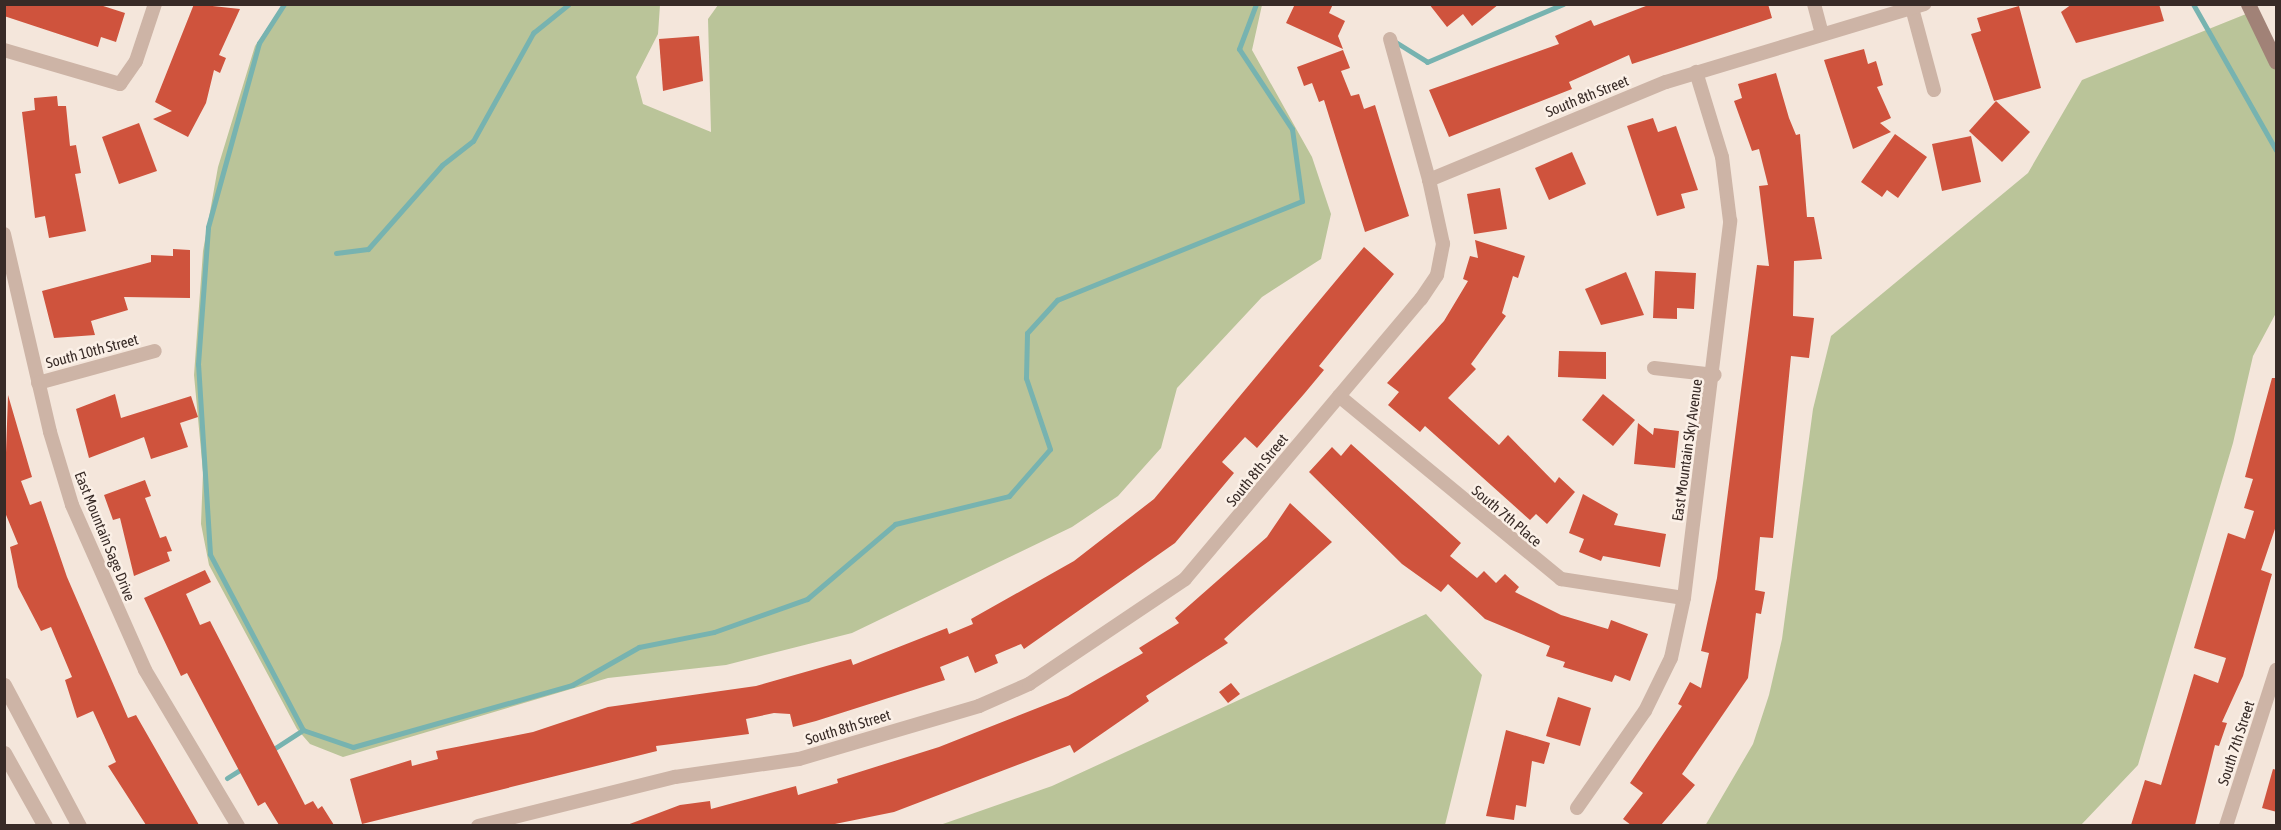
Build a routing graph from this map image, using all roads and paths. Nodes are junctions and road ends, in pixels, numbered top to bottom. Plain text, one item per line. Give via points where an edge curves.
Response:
1 (155, 4) edge
2 (1814, 4) edge
3 (2248, 4) edge
4 (1918, 6) edge
5 (1822, 34) junction
6 (1390, 39) dead end
7 (5, 51) edge
8 (2277, 62) edge
9 (1696, 72) junction
10 (1934, 90) dead end
11 (1429, 180) junction
12 (4, 234) edge
13 (155, 351) dead end
14 (1654, 368) dead end
15 (1715, 375) junction
16 (38, 383) junction
17 (1339, 396) junction
18 (1684, 598) junction
19 (2277, 670) edge
20 (4, 685) edge
21 (8, 703) edge
22 (4, 753) edge
23 (1577, 808) dead end
24 (45, 825) edge
25 (79, 825) edge
26 (238, 825) edge
27 (478, 825) edge
28 (2226, 825) edge

1 - 7 street via 136,61 120,84
2 - 5 street
3 - 8 main road
4 - 5 street, South 8th Street
4 - 10 street
5 - 9 street, South 8th Street
6 - 11 street
9 - 11 street, South 8th Street
9 - 15 street, East Mountain Sky Avenue via 1730,197
11 - 17 street, South 8th Street via 1443,244 1437,275
12 - 16 street, East Mountain Sage Drive
13 - 16 street, South 10th Street
14 - 15 street
15 - 18 street, East Mountain Sky Avenue
16 - 26 street, East Mountain Sage Drive via 72,506 110,596 200,770
17 - 18 street, South 7th Place via 1561,579
17 - 27 street, South 8th Street via 1185,579 1029,684 979,706 799,759 675,777
18 - 23 street, East Mountain Sky Avenue via 1671,658 1645,711
19 - 28 street, South 7th Street
20 - 21 street
21 - 25 street
22 - 24 street

